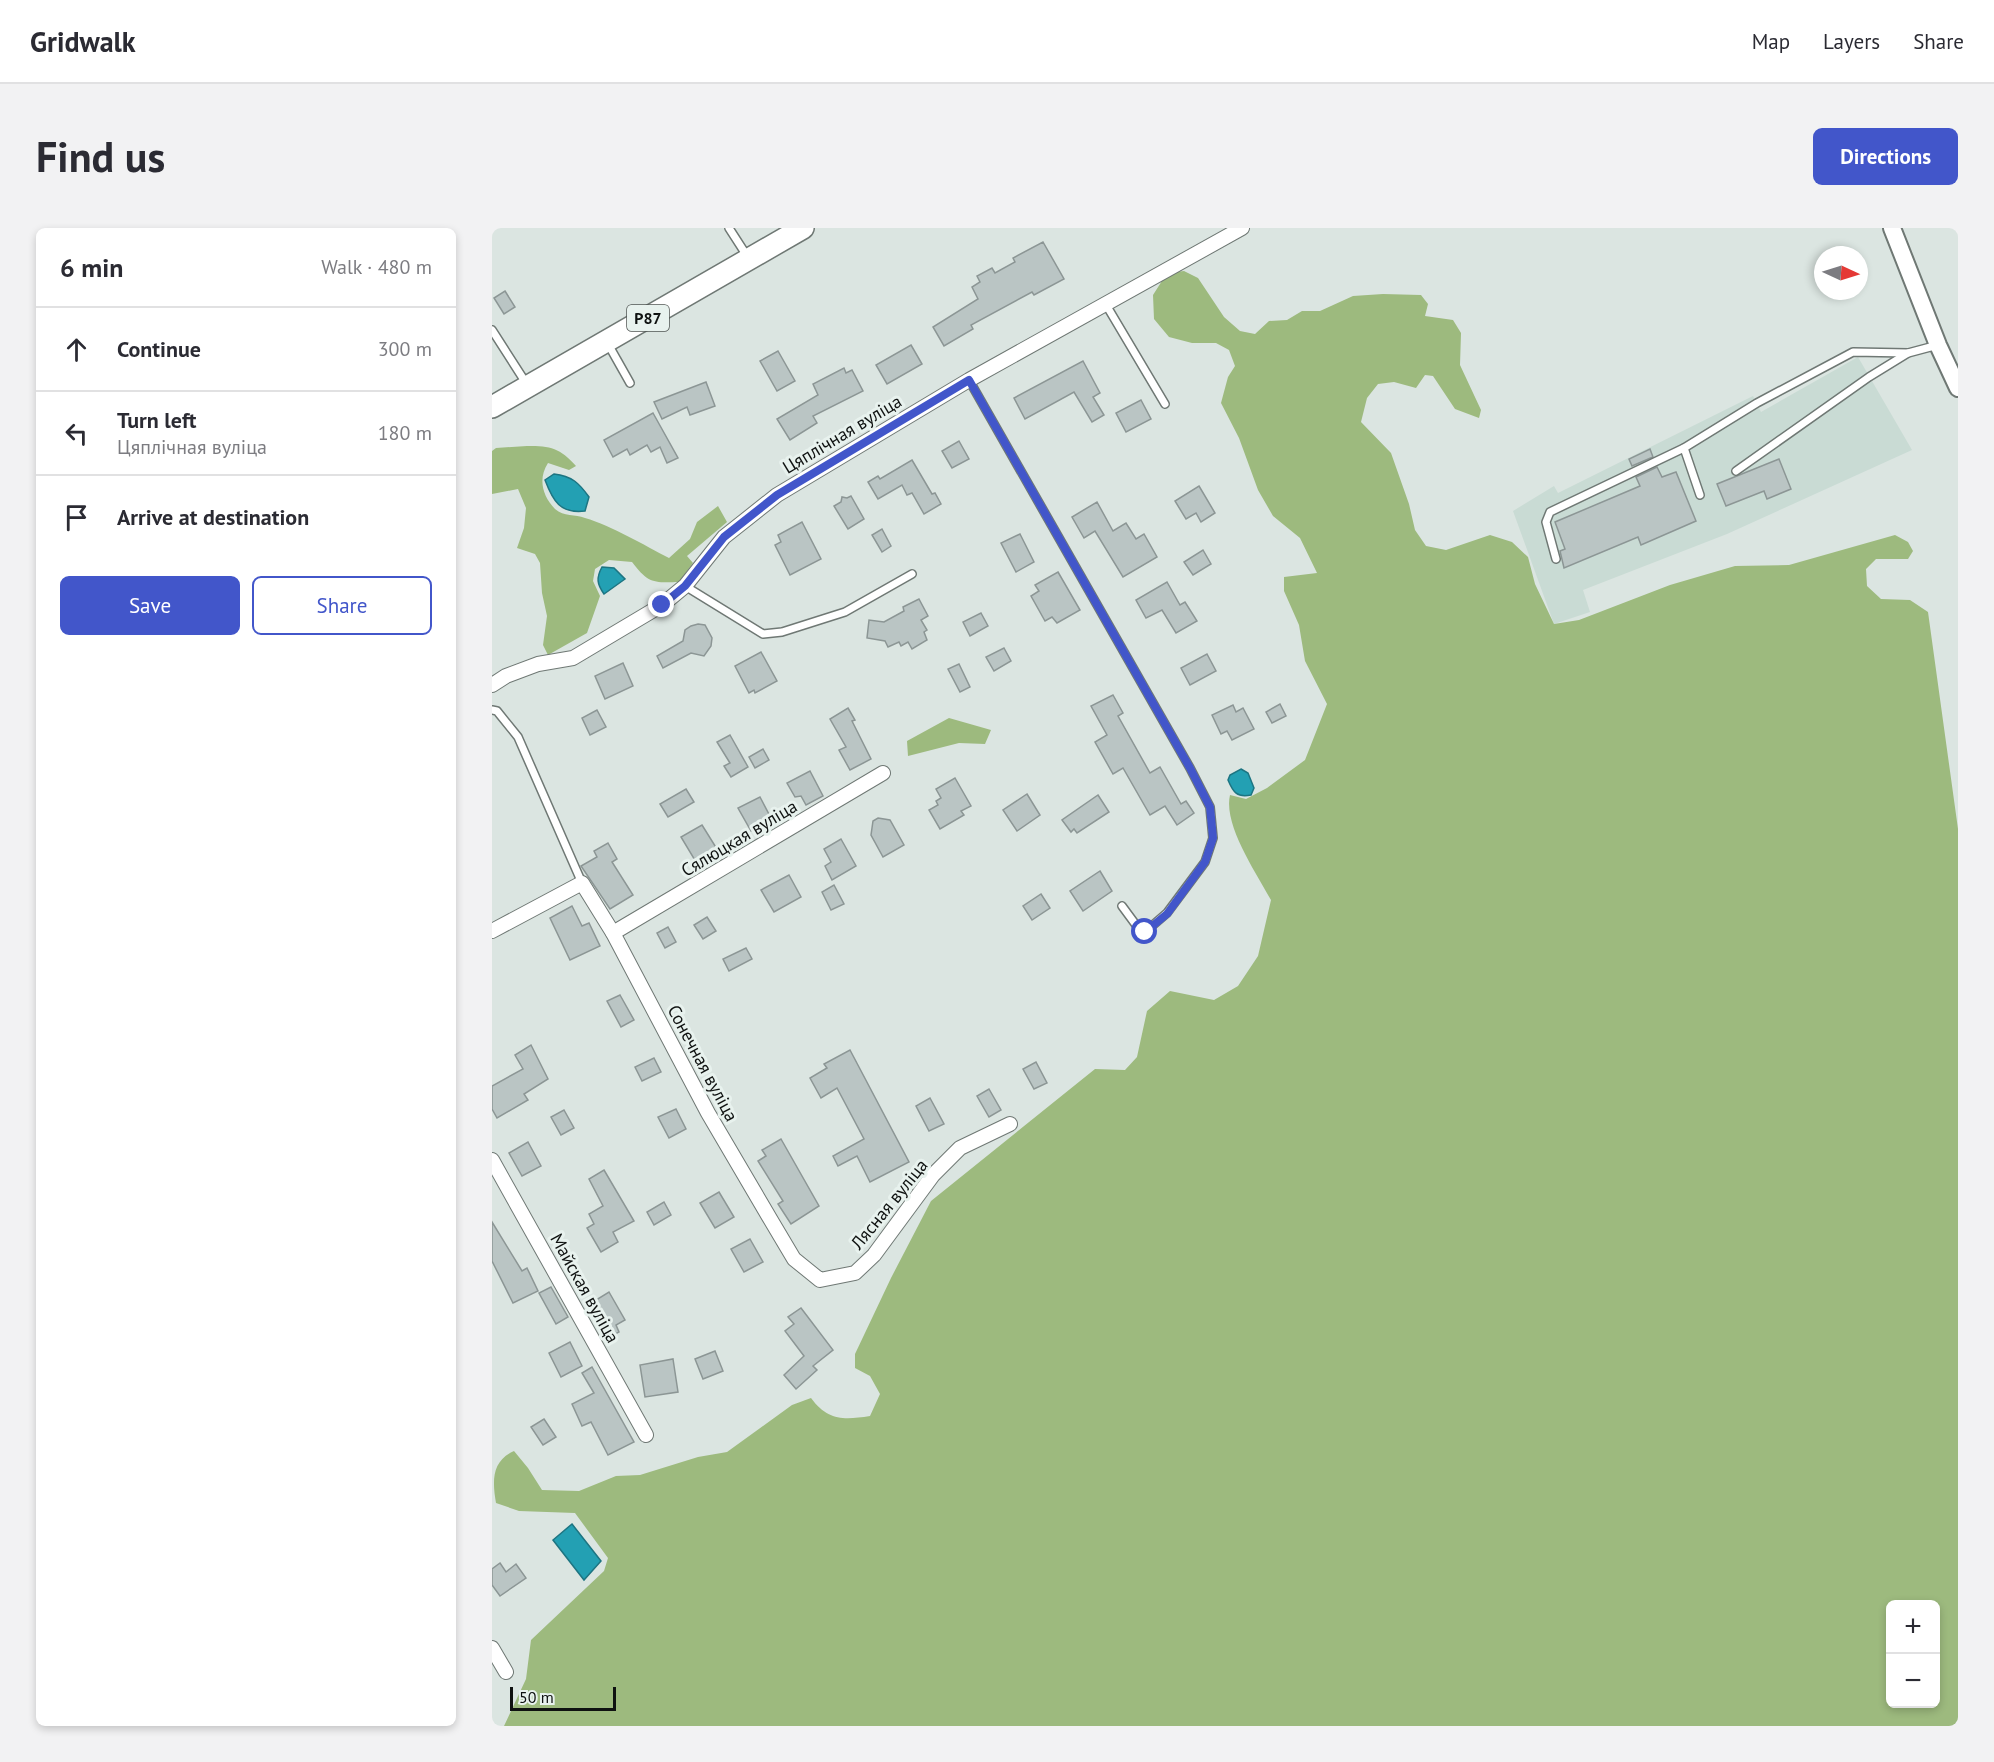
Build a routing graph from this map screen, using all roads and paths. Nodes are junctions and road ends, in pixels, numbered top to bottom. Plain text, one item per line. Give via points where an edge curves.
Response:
1 (729, 228) edge
2 (803, 228) edge
3 (1242, 228) edge
4 (1892, 228) edge
5 (749, 259) junction
6 (1105, 303) junction
7 (492, 330) edge
8 (607, 342) junction
9 (1938, 345) junction
10 (1908, 353) junction
11 (969, 380) junction
12 (630, 383) dead end
13 (528, 386) junction
14 (1958, 388) edge
15 (1165, 404) dead end
16 (492, 406) edge
17 (1684, 448) junction
18 (1736, 471) dead end
19 (1700, 495) dead end
20 (1556, 559) dead end
21 (912, 574) dead end
22 (685, 586) junction
23 (492, 685) edge
24 (492, 710) edge
25 (883, 773) dead end
26 (582, 882) junction
27 (1122, 906) dead end
28 (492, 931) edge
29 (613, 933) junction
30 (1010, 1124) dead end
31 (492, 1160) edge
32 (794, 1259) joint
33 (646, 1435) dead end
34 (492, 1648) edge
35 (506, 1672) dead end

1 - 5 lane
2 - 5 main road, Р87
3 - 6 street, Цяплічная вуліца
4 - 9 street
5 - 8 main road, Р87
6 - 11 street, Цяплічная вуліца
6 - 15 lane
7 - 13 lane
8 - 12 lane
8 - 13 main road, Р87
9 - 10 lane
9 - 14 street
10 - 17 lane via 1853,352 1757,403
10 - 18 lane
11 - 22 street, Цяплічная вуліца via 777,495 724,537
11 - 27 lane via 1210,807 1213,838 1205,862 1167,914 1145,932
13 - 16 main road, Р87
17 - 19 lane
17 - 20 lane via 1550,512 1546,522
21 - 22 lane via 845,612 763,634
22 - 23 street, Цяплічная вуліца via 662,605 573,658 538,664
24 - 26 lane via 518,737
25 - 29 street, Сялюцкая вуліца
26 - 28 street
26 - 29 street, Сонечная вуліца
29 - 32 street, Сонечная вуліца via 708,1113
30 - 32 street, Лясная вуліца via 960,1148 933,1175 874,1255 855,1273 820,1280
31 - 33 street, Майская вуліца
34 - 35 street

